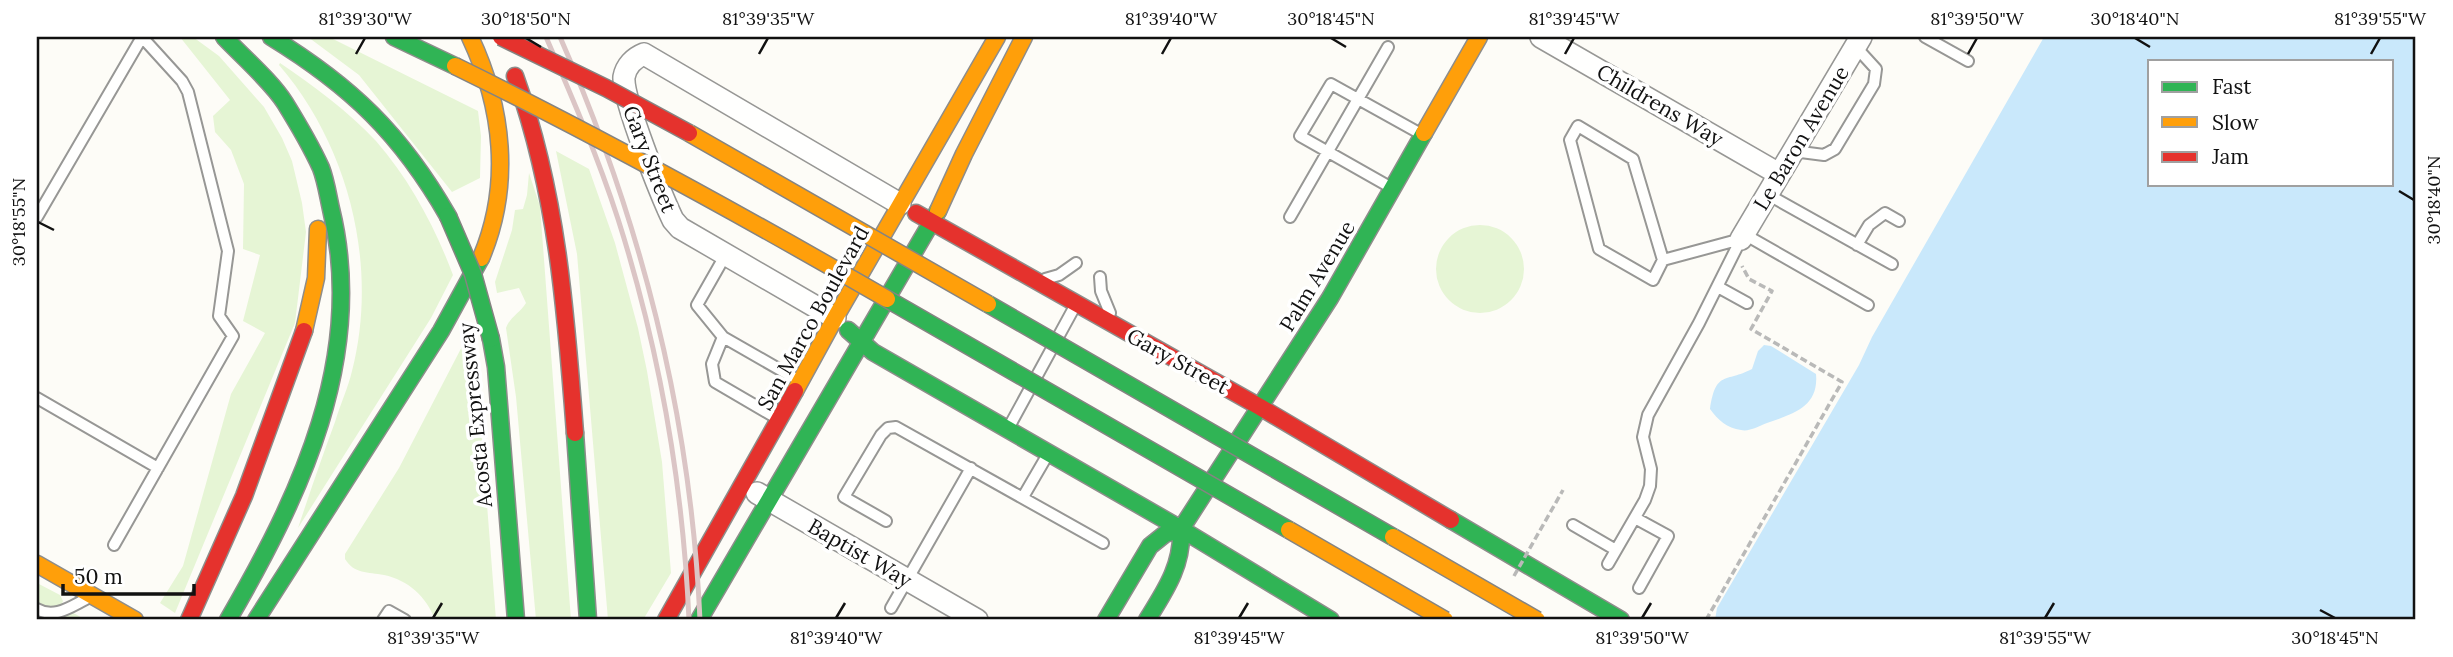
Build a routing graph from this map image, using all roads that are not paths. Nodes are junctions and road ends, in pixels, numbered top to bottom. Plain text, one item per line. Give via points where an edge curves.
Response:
1 (224, 37) edge
2 (271, 37) edge
3 (394, 37) edge
4 (470, 37) edge
5 (499, 37) edge
6 (522, 37) edge
7 (997, 37) edge
8 (1024, 37) edge
9 (1479, 37) edge
10 (1541, 37) edge
11 (1926, 37) edge
12 (1858, 41) edge
13 (649, 45) edge
14 (1388, 47) dead end
15 (1968, 61) dead end
16 (606, 88) junction
17 (1358, 99) junction
18 (286, 106) junction
19 (1423, 135) junction
20 (1328, 151) junction
21 (1793, 151) junction
22 (955, 174) junction
23 (1779, 174) junction
24 (1393, 188) junction
25 (1767, 194) junction
26 (900, 204) junction
27 (958, 205) dead end
28 (37, 217) edge
29 (1290, 217) dead end
30 (1899, 221) dead end
31 (933, 223) junction
32 (966, 223) dead end
33 (493, 226) junction
34 (1742, 237) junction
35 (1857, 245) junction
36 (726, 254) junction
37 (999, 260) junction
38 (1664, 260) junction
39 (1076, 263) dead end
40 (1892, 264) dead end
41 (957, 267) dead end
42 (1100, 277) dead end
43 (1034, 280) junction
44 (1718, 287) junction
45 (944, 289) dead end
46 (1747, 303) dead end
47 (1077, 304) junction
48 (1868, 304) dead end
49 (932, 311) dead end
50 (835, 318) junction
51 (1052, 321) dead end
52 (1063, 328) junction
53 (1122, 329) junction
54 (919, 333) dead end
55 (1076, 335) dead end
56 (723, 337) junction
57 (454, 341) dead end
58 (862, 344) junction
59 (882, 374) dead end
60 (801, 382) junction
61 (855, 383) dead end
62 (1162, 385) dead end
63 (933, 387) junction
64 (1015, 388) dead end
65 (1027, 395) junction
66 (37, 398) edge
67 (1038, 402) dead end
68 (1149, 407) dead end
69 (1260, 407) junction
70 (822, 409) junction
71 (780, 420) junction
72 (1137, 429) dead end
73 (1007, 430) junction
74 (1124, 451) dead end
75 (1048, 453) junction
76 (158, 468) junction
77 (971, 468) junction
78 (743, 485) junction
79 (1023, 497) junction
80 (769, 500) junction
81 (1635, 518) junction
82 (886, 521) dead end
83 (1573, 525) dead end
84 (1181, 529) junction
85 (1103, 543) dead end
86 (114, 545) dead end
87 (1616, 550) junction
88 (37, 564) edge
89 (1608, 564) dead end
90 (906, 580) junction
91 (1639, 588) dead end
92 (92, 596) junction
93 (891, 608) dead end
94 (37, 609) edge
95 (230, 617) edge
96 (135, 620) edge
97 (189, 620) edge
98 (256, 620) edge
99 (383, 620) edge
100 (405, 620) edge
101 (516, 620) edge
102 (588, 620) edge
103 (666, 620) edge
104 (699, 620) edge
105 (977, 620) edge
106 (1106, 620) edge
107 (1147, 620) edge
108 (1331, 620) edge
109 (1446, 620) edge
110 (1538, 620) edge
111 (1621, 620) edge

1 - 18 main road via 257,68
2 - 101 main road, Acosta Expressway, bridge via 334,77 399,141 448,216 473,274 496,367
3 - 109 main road, bridge via 579,127 745,217
4 - 33 main road via 488,80 497,121 500,177
5 - 16 main road, bridge
5 - 102 main road via 532,126 556,235
6 - 16 main road, bridge
7 - 26 main road, San Marco Boulevard
8 - 22 main road
9 - 19 main road, Palm Avenue
10 - 23 street, Childrens Way
11 - 15 lane
12 - 21 street, Le Baron Avenue
12 - 21 lane via 1876,69 1874,85 1835,149 1824,155
13 - 26 street, Gary Street
13 - 36 street, Gary Street via 628,66 625,89 670,216 680,228
14 - 17 lane
16 - 110 main road, bridge
17 - 19 lane
17 - 20 lane
17 - 20 lane via 1331,83 1300,136
18 - 95 main road via 316,158 336,215 343,318 326,406 301,480
18 - 97 main road via 306,154 316,205 319,252 315,288 299,348 239,512
19 - 24 main road, Palm Avenue
20 - 24 lane
20 - 29 lane
21 - 23 street, Le Baron Avenue
22 - 27 main road
22 - 31 main road
23 - 25 street, Le Baron Avenue
24 - 69 main road, Palm Avenue via 1330,299
25 - 34 street, Le Baron Avenue
25 - 35 lane
26 - 31 main road, Gary Street
26 - 50 main road, San Marco Boulevard
28 - 76 lane via 142,37 188,92 228,251 219,316 233,336
30 - 35 lane via 1885,213 1869,225
31 - 37 main road, Gary Street
31 - 58 main road
32 - 37 main road
33 - 57 main road via 480,276
33 - 98 main road via 440,333
34 - 38 lane
34 - 44 lane
34 - 48 lane
35 - 40 lane
36 - 50 street, Gary Street
36 - 56 lane via 697,304
37 - 43 main road, Gary Street
38 - 38 lane via 1633,159 1578,126 1570,140 1599,248 1653,280
39 - 43 lane via 1059,275
41 - 45 lane
42 - 53 lane via 1103,300
43 - 47 main road, Gary Street
44 - 46 lane
44 - 81 lane via 1648,415 1643,443 1651,481
47 - 52 lane
47 - 53 main road, Gary Street
49 - 54 lane
50 - 58 main road, Gary Street
50 - 60 main road, San Marco Boulevard
51 - 52 lane
52 - 55 lane
52 - 65 lane
53 - 69 main road, Gary Street
56 - 60 lane
56 - 71 lane via 713,358 715,382
58 - 63 main road, Gary Street
58 - 70 main road
59 - 63 main road
60 - 71 main road, San Marco Boulevard
61 - 70 main road
62 - 68 lane
63 - 73 main road, Gary Street
64 - 65 lane
65 - 67 lane
65 - 73 lane
66 - 76 lane
69 - 84 main road, Palm Avenue
69 - 111 main road, Gary Street
70 - 80 main road
71 - 78 main road, San Marco Boulevard
72 - 74 lane
73 - 75 main road, Gary Street
75 - 79 lane
75 - 84 main road, Gary Street
76 - 86 lane
77 - 79 lane
77 - 82 lane via 901,428 888,428 844,497
77 - 90 lane
78 - 80 street, Baptist Way
78 - 103 main road, San Marco Boulevard
79 - 85 lane
80 - 90 street, Baptist Way
80 - 104 main road
81 - 87 lane
81 - 91 lane via 1668,536
83 - 87 lane
84 - 106 main road, Palm Avenue via 1150,546
84 - 107 main road, Palm Avenue via 1180,562
84 - 108 main road, Gary Street
87 - 89 lane
88 - 92 main road
90 - 93 lane
90 - 105 street, Baptist Way
92 - 94 lane via 51,614
92 - 96 main road
99 - 100 lane via 389,611

